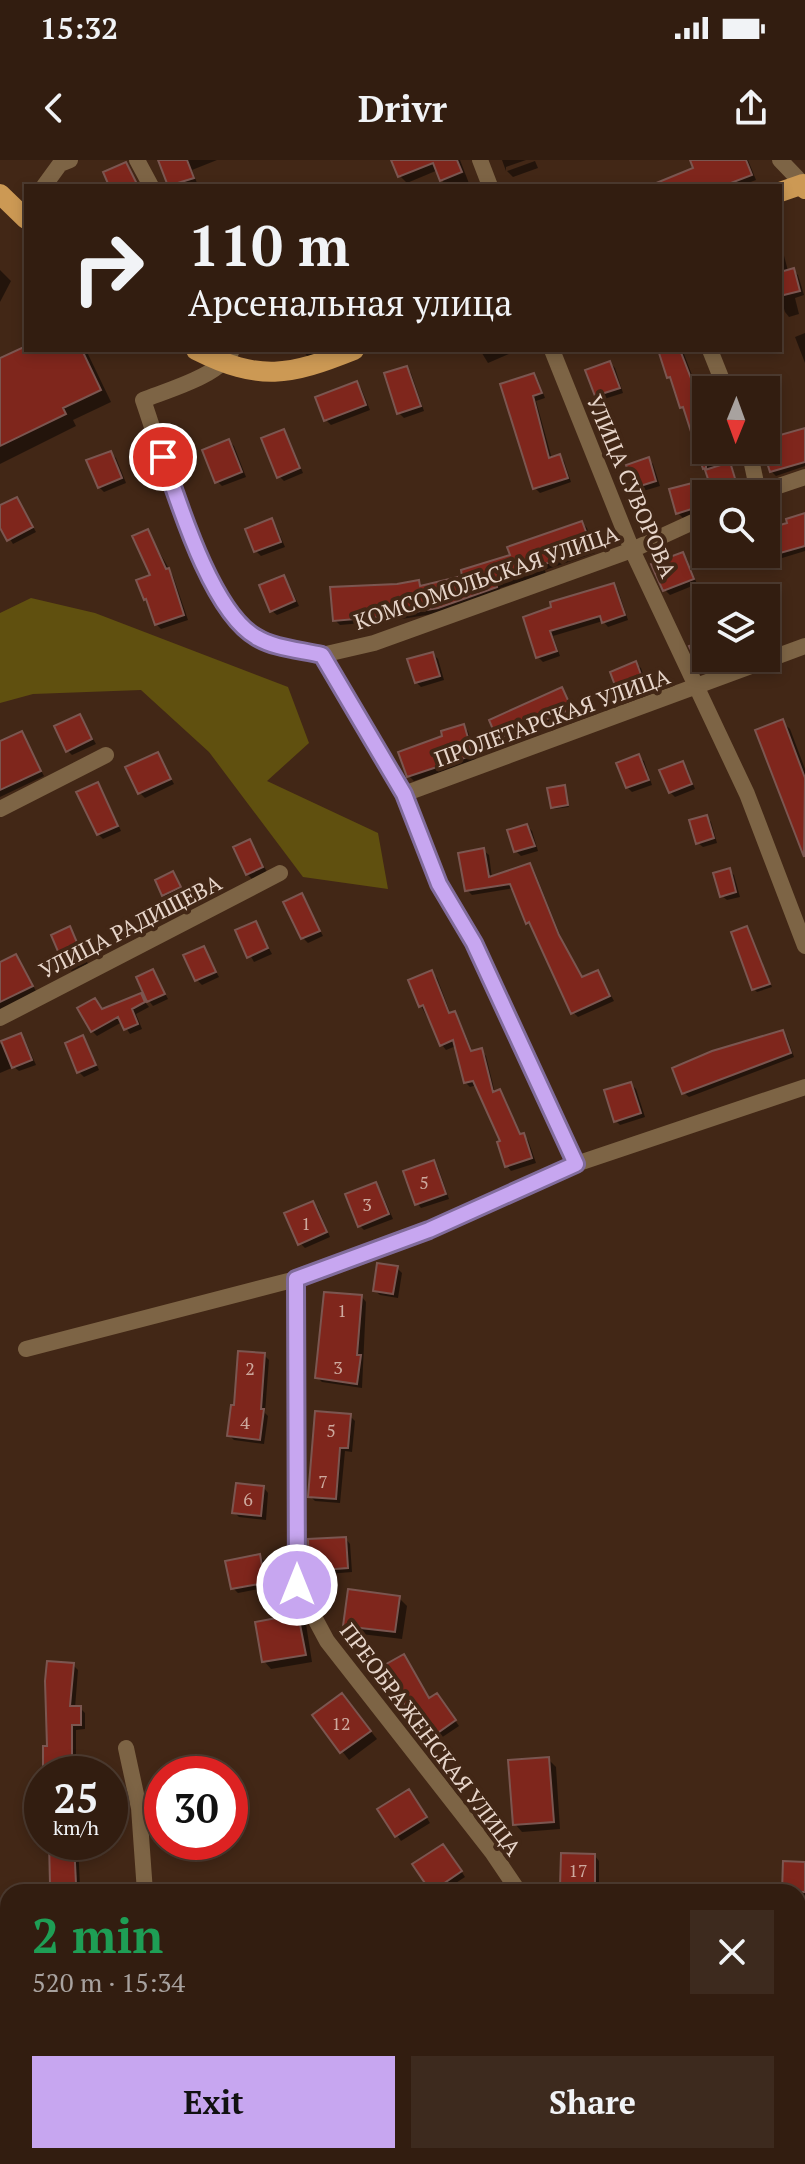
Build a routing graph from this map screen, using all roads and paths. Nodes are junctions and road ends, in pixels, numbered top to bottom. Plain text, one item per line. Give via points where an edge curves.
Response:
1 (70, 160) edge
2 (137, 160) edge
3 (480, 160) edge
4 (780, 160) edge
5 (45, 184) edge
6 (150, 184) edge
7 (489, 184) edge
8 (804, 186) edge
9 (782, 192) edge
10 (0, 194) edge
11 (24, 214) edge
12 (205, 352) edge
13 (349, 352) edge
14 (553, 352) edge
15 (711, 352) edge
16 (228, 357) edge
17 (720, 376) edge
18 (805, 477) edge
19 (780, 485) edge
20 (692, 522) edge
21 (632, 550) junction
22 (805, 646) edge
23 (322, 655) junction
24 (696, 688) junction
25 (106, 755) dead end
26 (404, 794) junction
27 (0, 809) edge
28 (280, 873) dead end
29 (805, 946) edge
30 (0, 1018) edge
31 (805, 1087) edge
32 (576, 1164) junction
33 (296, 1279) junction
34 (26, 1349) dead end
35 (126, 1748) dead end
36 (144, 1884) edge
37 (514, 1884) edge

1 - 5 street via 60,164
2 - 6 street
3 - 7 street
4 - 8 street
8 - 9 main road
10 - 11 main road
12 - 16 main road
13 - 16 main road via 284,372 248,371
14 - 21 street, УЛИЦА СУВОРОВА
15 - 17 street
16 - 23 street via 143,400 183,514 236,622 257,638
18 - 19 street
20 - 21 street, КОМСОМОЛЬСКАЯ УЛИЦА
21 - 23 street, КОМСОМОЛЬСКАЯ УЛИЦА via 374,643
21 - 24 street, УЛИЦА СУВОРОВА
22 - 24 street, ПРОЛЕТАРСКАЯ УЛИЦА
23 - 26 street
24 - 26 street, ПРОЛЕТАРСКАЯ УЛИЦА
24 - 29 street, УЛИЦА СУВОРОВА via 747,794
25 - 27 street
26 - 32 street via 439,884 474,943
28 - 30 street, УЛИЦА РАДИЩЕВА
31 - 32 street
32 - 33 street via 429,1230
33 - 34 street
33 - 37 street, ПРЕОБРАЖЕНСКАЯ УЛИЦА via 297,1585 327,1641
35 - 36 street via 139,1808

